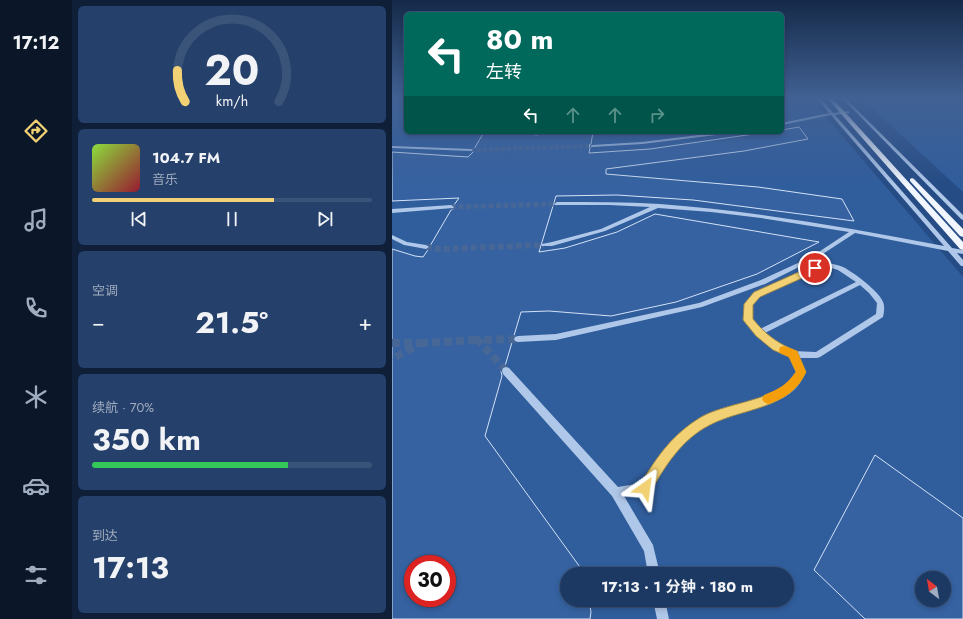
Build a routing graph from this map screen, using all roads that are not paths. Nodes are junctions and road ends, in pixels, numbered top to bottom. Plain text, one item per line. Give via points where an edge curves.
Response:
1 (842, 127) edge
2 (858, 127) edge
3 (859, 127) edge
4 (872, 127) edge
5 (716, 134) edge
6 (592, 146) tunnel mouth
7 (392, 147) edge
8 (471, 150) tunnel mouth
9 (558, 204) tunnel mouth
10 (660, 205) junction
11 (451, 208) tunnel mouth
12 (392, 211) edge
13 (963, 218) edge
14 (854, 230) junction
15 (963, 234) edge
16 (392, 237) edge
17 (544, 245) tunnel mouth
18 (426, 247) tunnel mouth
19 (963, 247) edge
20 (950, 250) junction
21 (963, 252) edge
22 (813, 258) junction
23 (963, 264) edge
24 (815, 268) junction
25 (763, 282) junction
26 (861, 282) junction
27 (767, 290) junction
28 (759, 333) junction
29 (518, 338) tunnel mouth
30 (793, 354) junction
31 (506, 371) tunnel mouth
32 (616, 492) junction
33 (653, 567) edge
34 (660, 607) edge
35 (663, 619) edge

1 - 20 street
2 - 19 main road
3 - 15 main road
4 - 13 street
5 - 6 street
7 - 8 street
9 - 10 street
10 - 14 street via 754,214
10 - 17 street via 603,230
11 - 12 street
14 - 20 street
14 - 22 street
16 - 18 street via 406,244
20 - 21 street
20 - 23 street
22 - 24 street
22 - 25 street
24 - 26 street via 828,265 840,268
24 - 27 street
25 - 27 street
25 - 29 street via 700,305 556,338
26 - 28 street
26 - 30 street via 880,302 880,315 817,355
27 - 28 street via 757,295 749,304 748,320
28 - 30 street via 776,347
30 - 32 street via 801,372 792,386 777,396 706,420 681,438 661,461 645,488
31 - 32 street
32 - 33 street via 649,549
34 - 35 street

